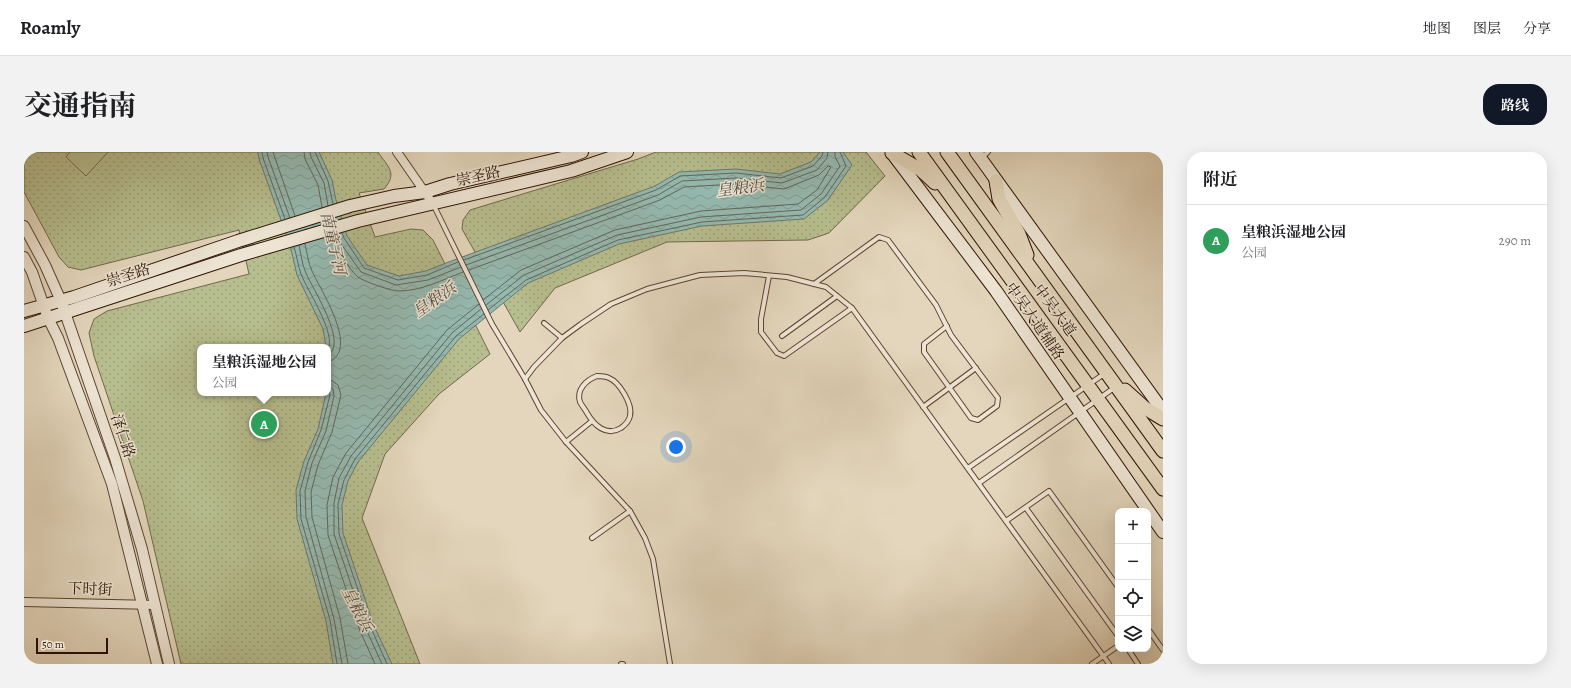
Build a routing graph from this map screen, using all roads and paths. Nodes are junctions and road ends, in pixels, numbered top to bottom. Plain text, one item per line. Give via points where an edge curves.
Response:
1 (397, 152) edge
2 (582, 152) edge
3 (627, 152) edge
4 (919, 152) edge
5 (947, 152) edge
6 (892, 153) edge
7 (981, 154) edge
8 (996, 180) junction
9 (425, 192) junction
10 (953, 200) junction
11 (433, 204) junction
12 (24, 226) edge
13 (24, 257) edge
14 (1034, 271) junction
15 (769, 276) junction
16 (814, 284) junction
17 (837, 296) junction
18 (61, 301) junction
19 (44, 306) junction
20 (852, 308) junction
21 (24, 311) edge
22 (65, 313) junction
23 (48, 318) junction
24 (544, 323) dead end
25 (24, 326) edge
26 (947, 326) junction
27 (782, 336) dead end
28 (562, 338) junction
29 (976, 368) junction
30 (1106, 372) junction
31 (526, 379) junction
32 (1088, 384) junction
33 (1116, 386) junction
34 (949, 387) junction
35 (1069, 398) junction
36 (1099, 398) junction
37 (923, 407) junction
38 (1079, 412) junction
39 (1163, 412) edge
40 (1163, 419) edge
41 (592, 421) junction
42 (566, 442) junction
43 (1163, 451) edge
44 (968, 468) junction
45 (979, 483) junction
46 (1163, 489) edge
47 (1026, 508) junction
48 (630, 511) junction
49 (1006, 521) junction
50 (1163, 532) edge
51 (592, 538) dead end
52 (1115, 583) edge
53 (24, 602) edge
54 (142, 605) junction
55 (155, 605) junction
56 (1115, 632) edge
57 (1151, 633) edge
58 (1115, 648) edge
59 (1163, 650) edge
60 (1130, 652) edge
61 (1104, 656) junction
62 (157, 664) edge
63 (169, 664) edge
64 (670, 664) edge
65 (1092, 664) edge
66 (1109, 664) edge
67 (1138, 664) edge

1 - 9 street
2 - 9 main road, 崇圣路
3 - 11 main road, 崇圣路 via 571,171
4 - 10 main road, 中吴大道
5 - 14 main road, 中吴大道
6 - 10 main road via 921,170
6 - 35 main road, 中吴大道辅路 via 996,292
7 - 8 main road
8 - 14 main road via 999,200 1019,234
8 - 39 main road
9 - 11 street
9 - 18 main road, 崇圣路 via 350,206
10 - 32 main road, 中吴大道
11 - 22 main road, 崇圣路 via 358,220 241,255
11 - 31 lane via 492,324
12 - 18 street, 泽仁路
13 - 19 street, 泽仁路
14 - 30 main road, 中吴大道
15 - 16 lane via 787,277
15 - 20 lane via 761,332 777,353 784,356
15 - 28 lane via 744,273 700,275 647,289 611,304
16 - 17 lane via 826,287
16 - 26 lane via 879,237 888,240 936,305
17 - 20 lane
17 - 27 lane
18 - 19 main road, 崇圣路
18 - 22 street, 泽仁路
19 - 21 main road, 崇圣路
19 - 23 street, 泽仁路
20 - 37 lane
22 - 23 main road, 崇圣路
22 - 55 street, 泽仁路 via 115,458 142,549
23 - 25 main road, 崇圣路
23 - 54 street, 泽仁路 via 58,338 112,484
24 - 28 lane
26 - 29 lane
26 - 34 lane via 924,344 924,352
28 - 31 lane
29 - 34 lane
29 - 34 lane via 998,398 996,406 978,420 971,418
30 - 32 lane
30 - 33 main road, 中吴大道
30 - 40 main road via 1145,408
31 - 42 lane via 541,410
32 - 35 lane
32 - 36 main road, 中吴大道
33 - 36 lane
33 - 43 main road, 中吴大道
34 - 37 lane
35 - 38 main road, 中吴大道辅路
35 - 44 lane
36 - 38 lane
36 - 46 main road, 中吴大道
37 - 44 lane
38 - 45 lane
38 - 50 main road, 中吴大道辅路
41 - 41 lane via 603,430 610,431 623,427 628,421 631,407 610,378 590,378 582,388 580,401
41 - 42 lane
42 - 48 lane
44 - 45 lane
45 - 49 lane
47 - 49 lane
47 - 52 lane via 1049,491
47 - 56 lane
48 - 51 lane
48 - 64 lane via 653,559
49 - 61 lane
53 - 54 street, 下时街
54 - 55 street, 下时街
54 - 62 street, 泽仁路
55 - 63 street, 泽仁路
57 - 59 lane
58 - 61 lane
60 - 67 lane
61 - 65 lane
61 - 66 lane

